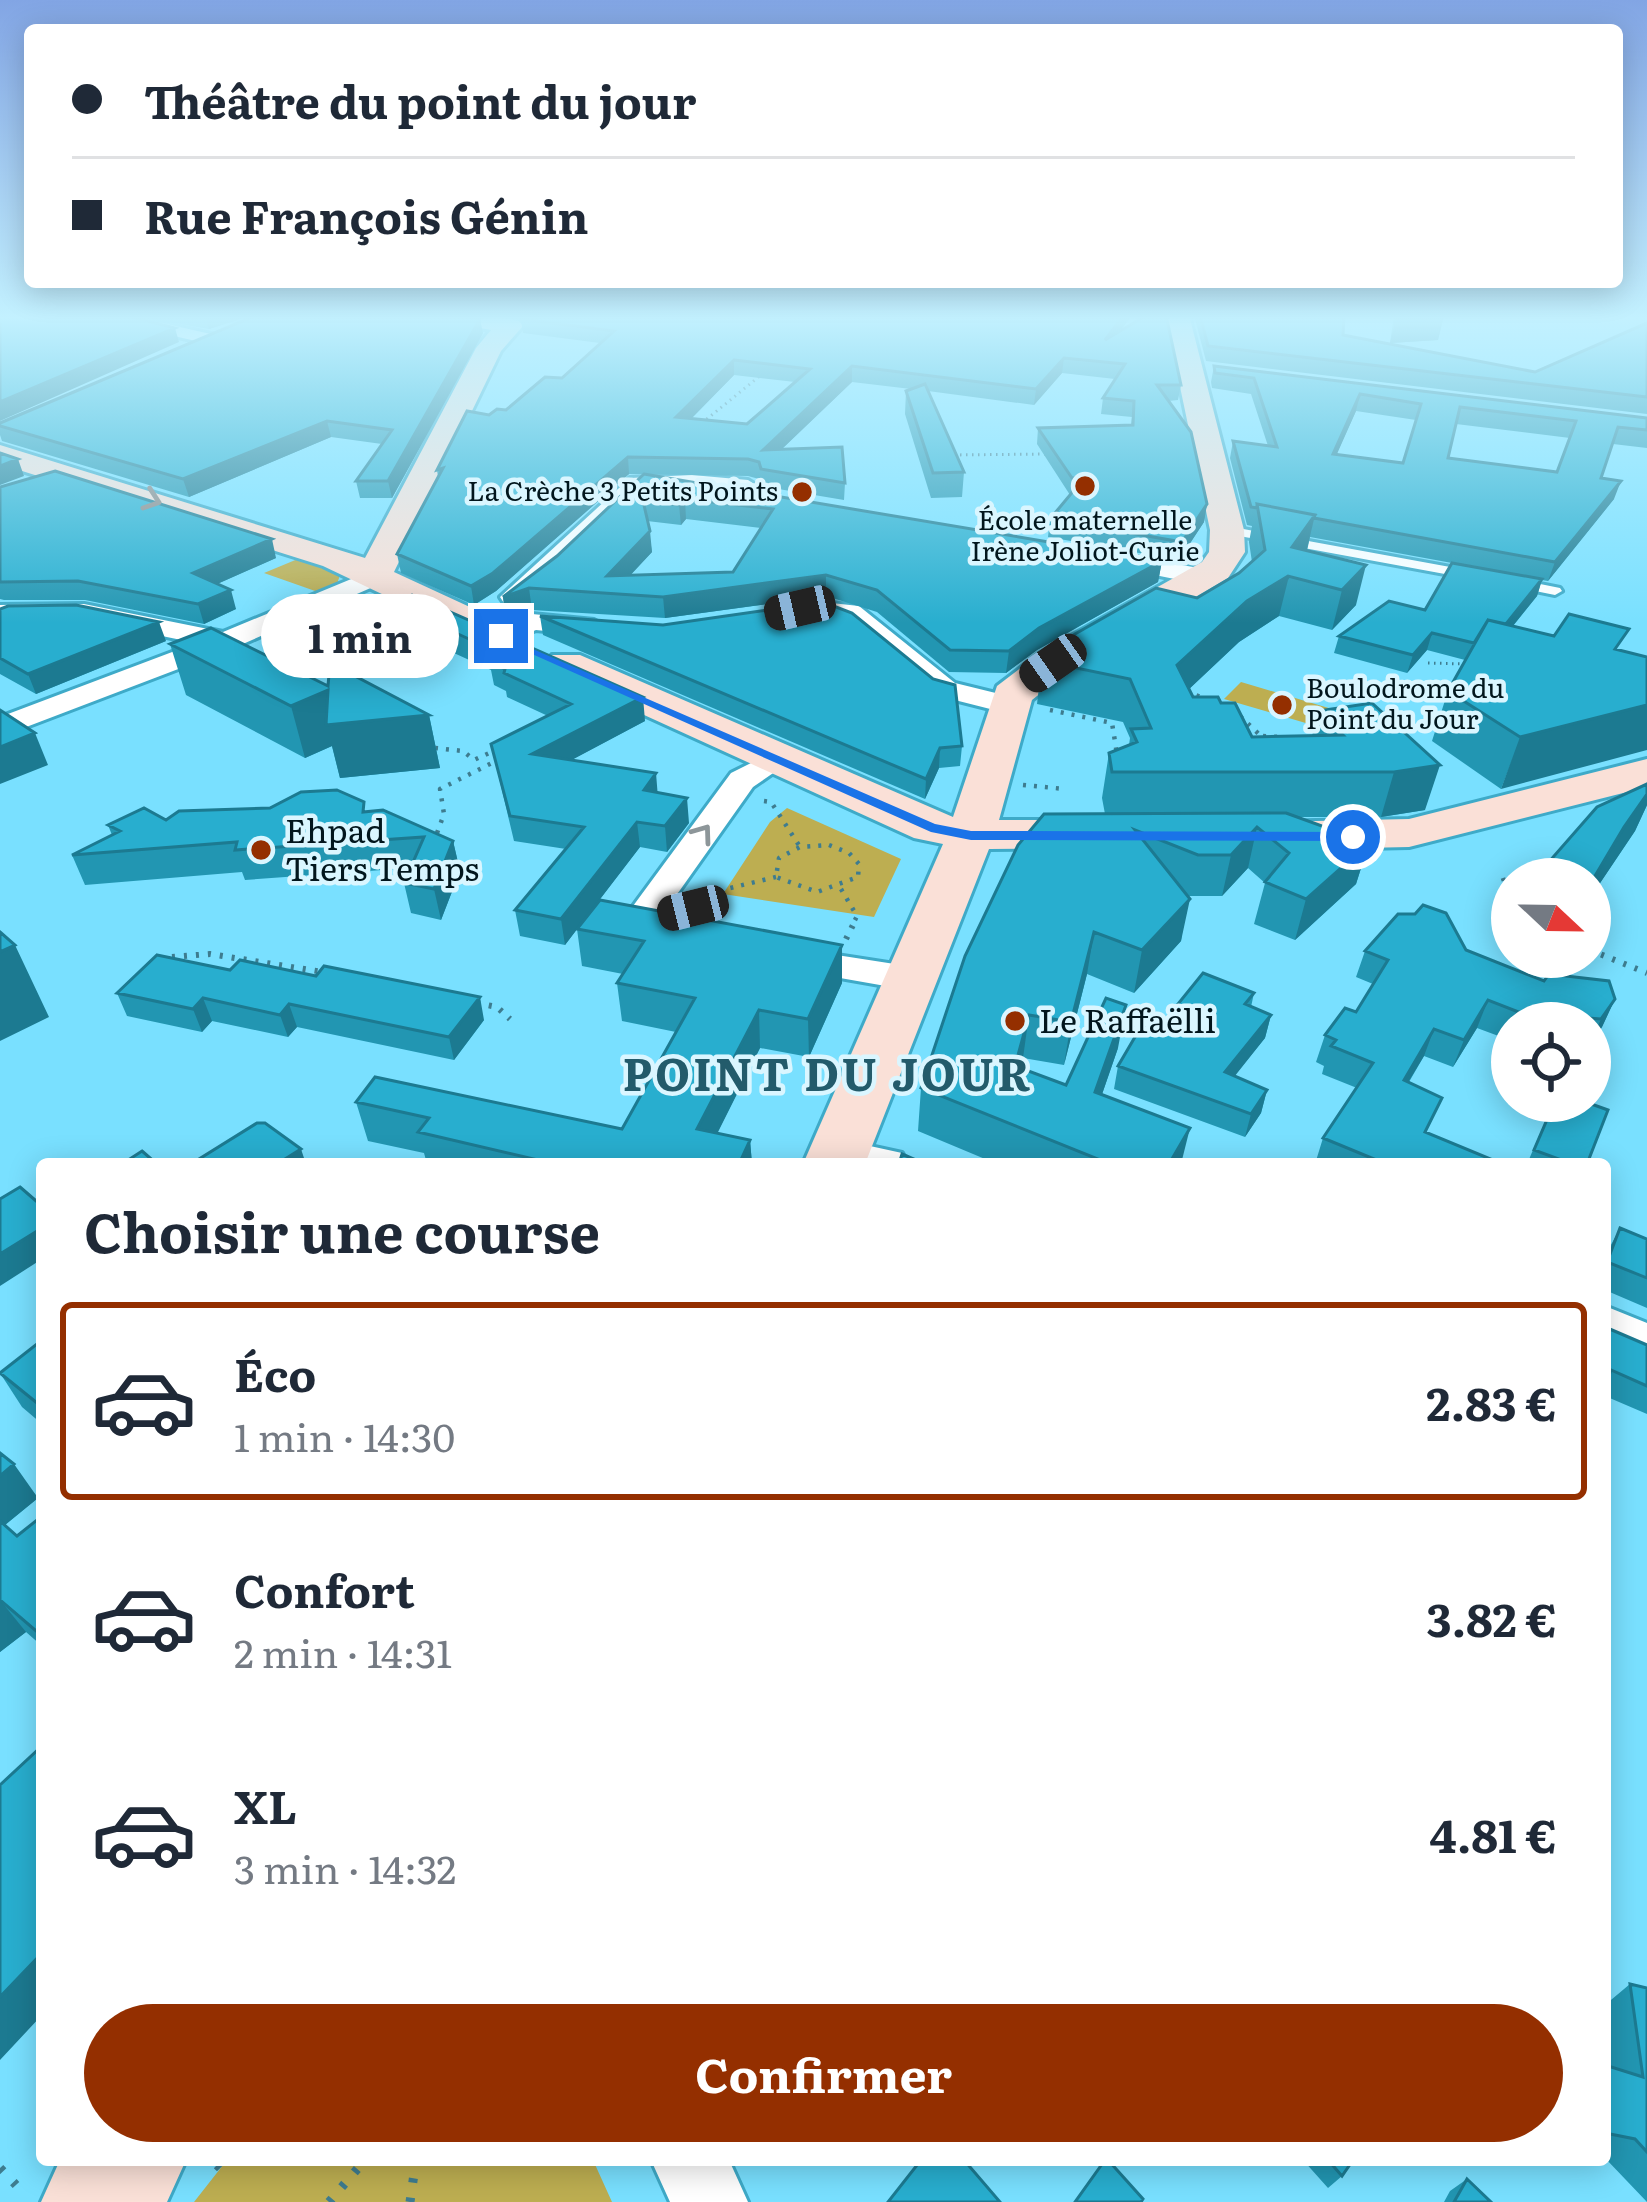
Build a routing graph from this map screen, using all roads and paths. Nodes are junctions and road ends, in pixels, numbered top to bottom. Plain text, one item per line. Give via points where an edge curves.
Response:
1 (453, 418) edge
2 (709, 418) edge
3 (1209, 418) edge
4 (1054, 453) edge
5 (0, 454) edge
6 (944, 455) edge
7 (68, 473) junction
8 (650, 482) junction
9 (19, 490) edge
10 (772, 500) edge
11 (1227, 530) junction
12 (1072, 552) edge
13 (1204, 577) junction
14 (373, 578) junction
15 (1556, 590) dead end
16 (782, 612) edge
17 (0, 613) edge
18 (500, 623) junction
19 (630, 631) edge
20 (226, 641) junction
21 (1428, 663) dead end
22 (1481, 667) edge
23 (1181, 692) edge
24 (1027, 707) junction
25 (0, 728) edge
26 (1263, 736) junction
27 (1305, 741) edge
28 (512, 742) edge
29 (1269, 746) edge
30 (435, 748) dead end
31 (1117, 754) edge
32 (499, 759) edge
33 (787, 770) junction
34 (1626, 778) edge
35 (1019, 784) dead end
36 (1065, 789) dead end
37 (764, 801) dead end
38 (1647, 808) edge
39 (437, 833) edge
40 (971, 835) junction
41 (1162, 835) edge
42 (1234, 835) edge
43 (800, 847) junction
44 (776, 877) junction
45 (841, 890) junction
46 (693, 908) joint
47 (640, 921) junction
48 (863, 944) dead end
49 (716, 945) edge
50 (757, 953) edge
51 (172, 957) edge
52 (1611, 958) edge
53 (1647, 973) edge
54 (333, 974) edge
55 (914, 979) junction
56 (474, 1002) edge
57 (510, 1019) dead end
58 (1166, 1152) edge
59 (854, 1158) edge
60 (1180, 1158) edge
61 (1611, 1329) edge
62 (1647, 1345) edge
63 (191, 2166) edge
64 (360, 2166) edge
65 (415, 2166) edge
66 (692, 2166) edge
67 (0, 2168) edge
68 (56, 2193) edge
69 (329, 2202) edge
70 (410, 2202) edge
71 (710, 2202) edge

1 - 14 main road
2 - 8 path via 644,472
3 - 11 main road
4 - 6 path
5 - 7 main road
7 - 9 street
7 -> 14 main road via 329,556
8 - 10 street
8 - 18 street
11 - 13 main road via 1223,562
11 - 15 lane
12 - 13 street
13 - 24 main road via 1023,684
14 - 18 main road
14 - 20 street
16 - 24 street via 850,613 945,689
17 - 20 street via 84,612
18 - 19 street
18 - 33 main road
20 - 25 street
21 - 22 path
23 - 26 path via 1214,702
24 - 31 path via 1112,724
24 - 40 main road
26 - 27 path
26 - 29 path
28 - 30 path via 474,760
32 - 39 path via 440,788
33 - 40 main road via 924,825
47 -> 33 street via 742,780
34 - 38 street
34 - 42 main road via 1409,833
35 - 36 path
37 - 43 path
40 - 41 main road
40 - 55 main road
43 - 44 path via 779,858
43 - 45 path via 829,845 860,864 858,877
44 - 45 path via 814,893
44 - 46 path via 726,889
45 - 48 path via 857,916 844,942
46 - 47 lane
47 - 49 street
50 - 55 street
51 - 54 path via 210,954
52 - 53 path
55 - 59 main road
56 - 57 path via 497,1006
58 - 60 path
61 - 62 street
63 - 68 main road
64 - 69 path
65 - 70 path
66 - 71 street
67 - 68 path

